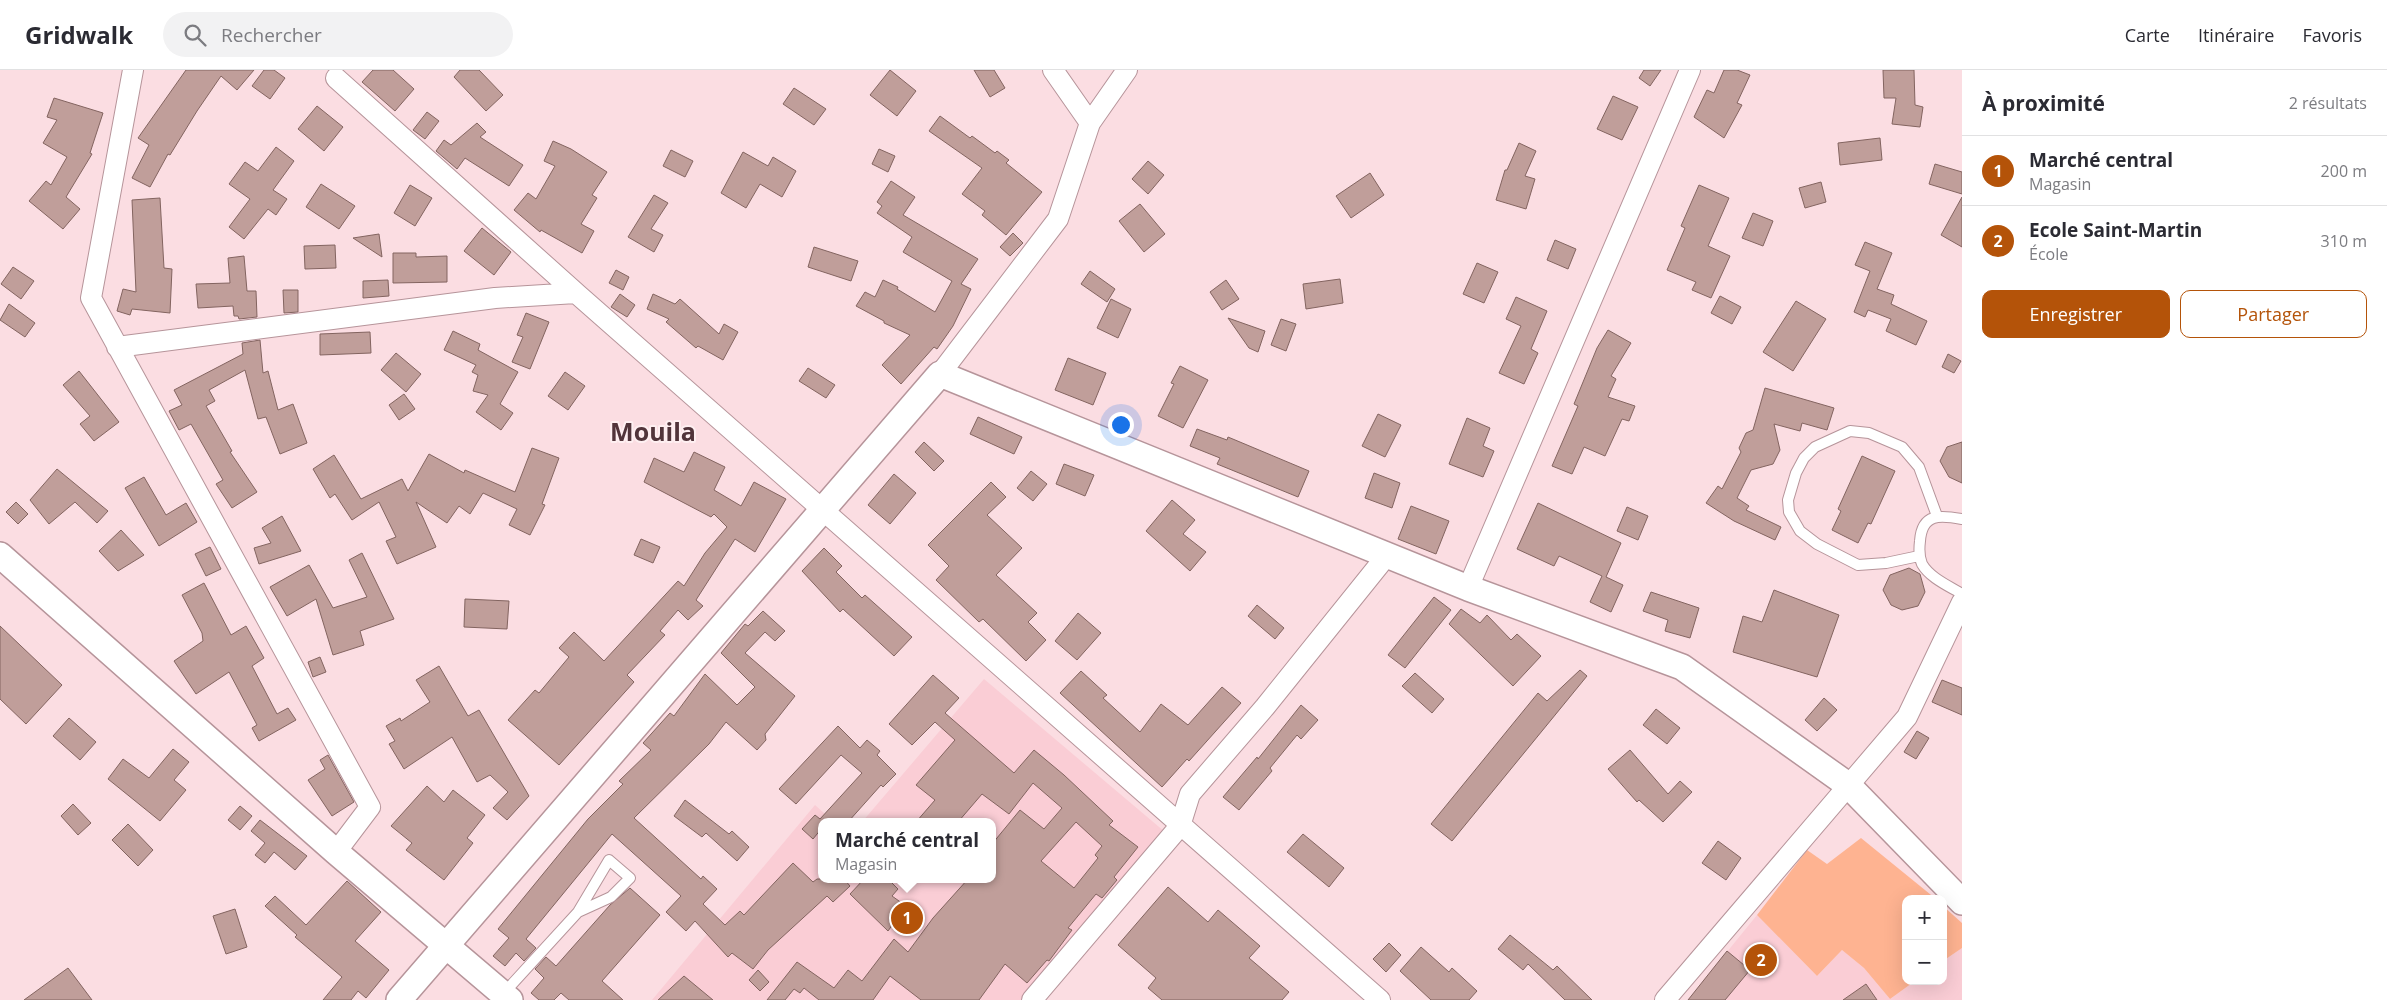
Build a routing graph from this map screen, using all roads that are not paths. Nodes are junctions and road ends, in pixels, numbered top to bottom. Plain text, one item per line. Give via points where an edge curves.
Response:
1 (133, 70) edge
2 (1053, 70) edge
3 (1127, 70) edge
4 (1690, 70) edge
5 (336, 78) dead end
6 (1090, 123) junction
7 (576, 294) junction
8 (117, 347) junction
9 (940, 374) junction
10 (821, 510) junction
11 (1937, 516) junction
12 (1962, 519) edge
13 (1388, 554) junction
14 (0, 555) edge
15 (1919, 556) junction
16 (1468, 588) junction
17 (1962, 594) edge
18 (1962, 602) edge
19 (1848, 785) junction
20 (1180, 826) junction
21 (336, 852) junction
22 (1962, 902) edge
23 (578, 912) junction
24 (447, 945) junction
25 (507, 997) edge
26 (399, 1000) edge
27 (1032, 1000) edge
28 (1380, 1000) edge
29 (1665, 1000) edge

1 - 8 street via 91,298
2 - 6 street
3 - 6 street
4 - 16 street
5 - 7 street
6 - 9 street via 1058,219
7 - 8 street via 495,298
7 - 10 street
8 - 21 street via 370,807
9 - 10 street
9 - 13 street
10 - 20 street
10 - 24 street
11 - 12 lane
11 - 15 lane via 1921,529
11 - 15 lane via 1920,467 1902,447 1869,434 1850,431 1814,447 1796,473 1788,500 1789,512 1800,531 1817,544 1858,565
13 - 16 street
13 - 20 street via 1190,794
14 - 21 street
15 - 17 lane via 1932,576
16 - 19 street via 1682,667
18 - 19 street via 1907,717
19 - 22 street
19 - 29 street
20 - 27 street
20 - 28 street
21 - 24 street
23 - 23 lane via 609,860 630,878 612,897
23 - 25 lane
24 - 25 street
24 - 26 street

